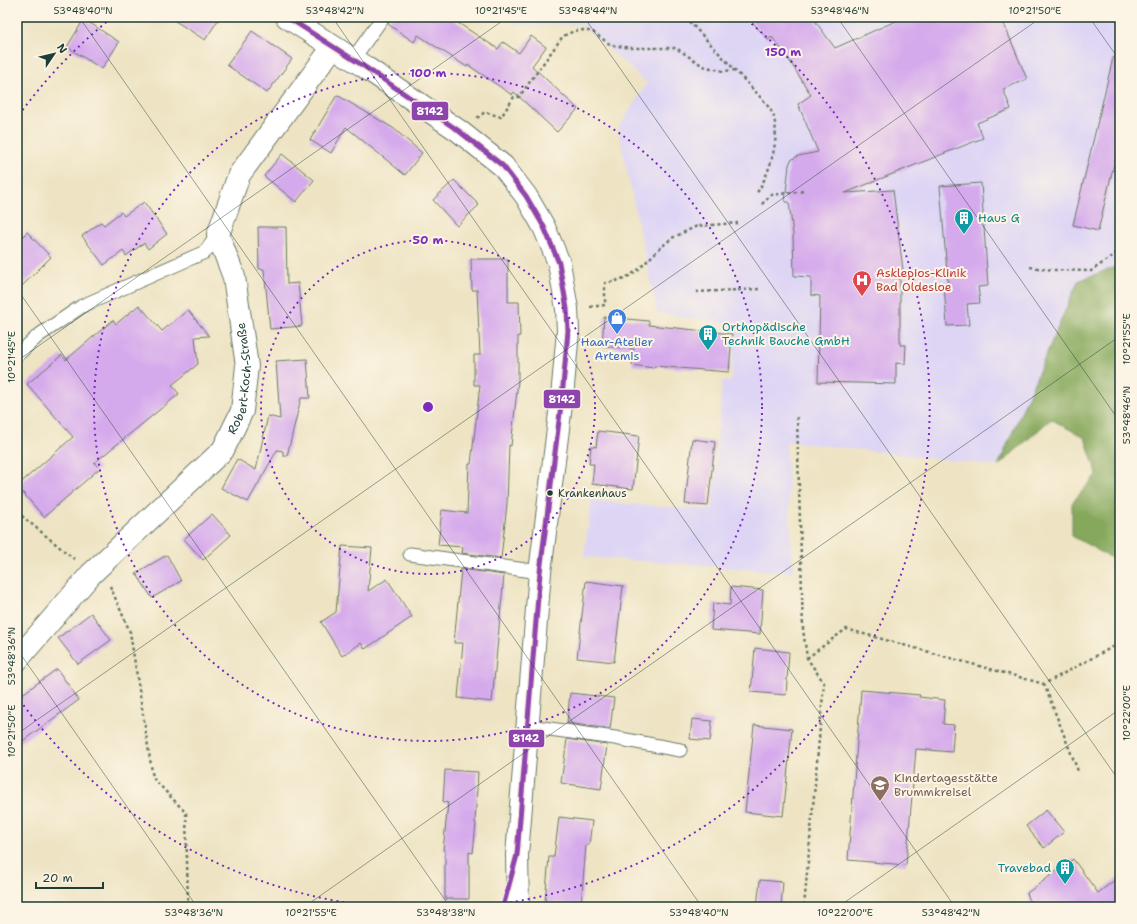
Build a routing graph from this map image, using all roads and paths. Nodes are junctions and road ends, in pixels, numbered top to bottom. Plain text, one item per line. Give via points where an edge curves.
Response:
1 (288, 17) edge
2 (383, 17) edge
3 (685, 17) edge
4 (333, 47) junction
5 (353, 59) junction
6 (736, 70) junction
7 (459, 131) junction
8 (805, 191) dead end
9 (756, 194) dead end
10 (762, 204) dead end
11 (738, 222) dead end
12 (218, 235) junction
13 (1120, 251) edge
14 (1030, 267) dead end
15 (761, 289) dead end
16 (696, 292) dead end
17 (567, 309) junction
18 (17, 355) edge
19 (797, 417) dead end
20 (17, 512) edge
21 (410, 554) dead end
22 (95, 570) junction
23 (540, 572) junction
24 (1120, 643) edge
25 (808, 658) junction
26 (17, 660) edge
27 (1044, 684) junction
28 (528, 726) junction
29 (680, 750) dead end
30 (1078, 771) dead end
31 (517, 855) junction
32 (188, 907) edge
33 (503, 907) edge
34 (518, 907) edge
35 (804, 907) edge
36 (1021, 907) edge
37 (1025, 907) edge

1 - 4 street
2 - 5 lane
3 - 6 path
4 - 5 street
4 - 12 street via 239,175
5 - 7 street
6 - 7 path via 723,71 703,66 676,48 632,48 611,44 593,32 574,31 563,36 519,97 514,97 501,117 485,112
6 - 9 path via 765,102 774,117 776,128 776,140 768,174
7 - 17 street via 503,166 526,196 544,227 559,263
8 - 10 path via 771,195
11 - 17 path via 697,226 672,238 638,270 629,276 605,283 605,304
12 - 18 lane via 205,252 82,306 38,336
12 - 22 street, Robert-Koch-Straße via 234,277 247,366 242,411 223,450
13 - 14 path via 1091,271
15 - 16 path
17 - 23 street via 568,331 562,397
19 - 25 path via 803,629
20 - 22 path
21 - 23 lane
22 - 26 street, Robert-Koch-Straße
22 - 32 path via 117,600 130,632 153,778 186,813
23 - 28 street
24 - 27 path
25 - 27 path via 846,630
25 - 35 path via 824,683
27 - 30 path
28 - 29 lane
28 - 31 street
31 - 33 street
31 - 34 street
36 - 37 path

